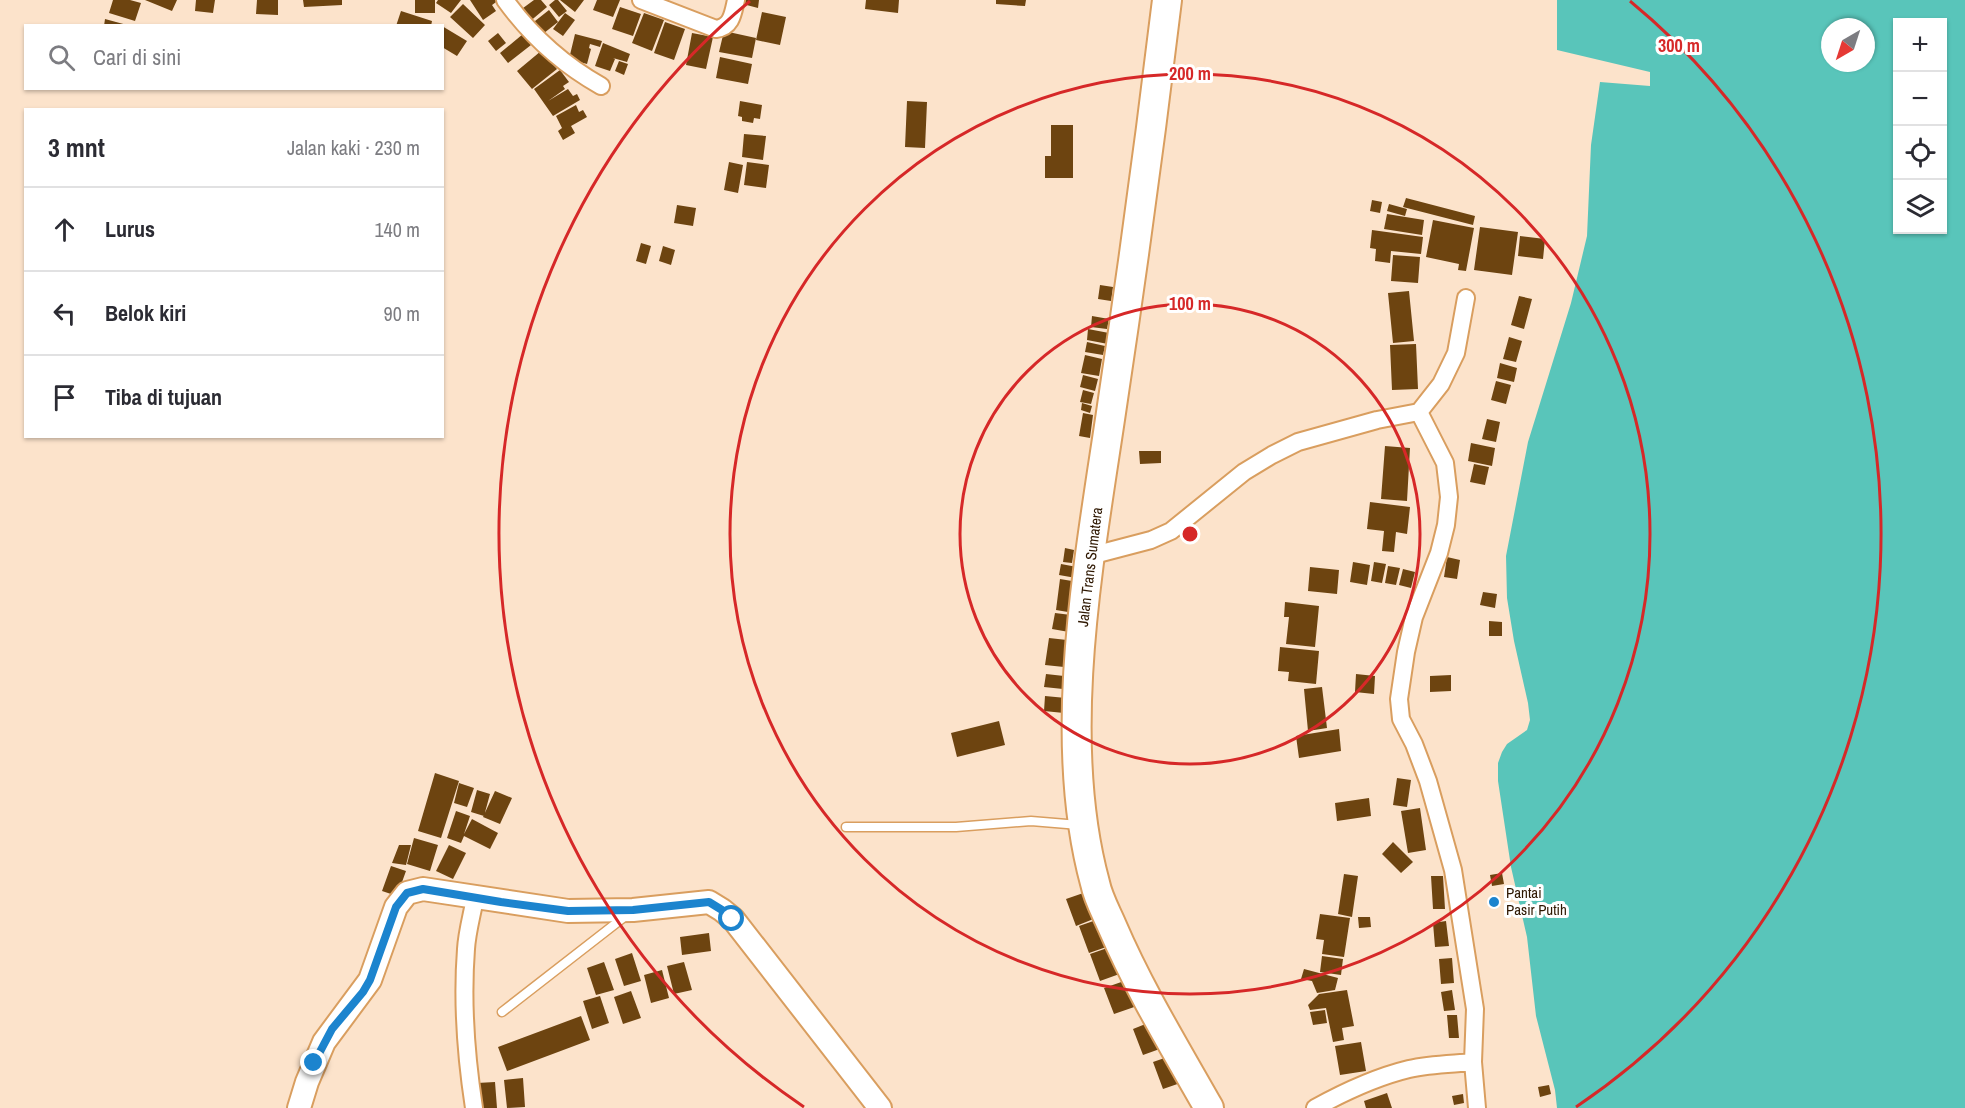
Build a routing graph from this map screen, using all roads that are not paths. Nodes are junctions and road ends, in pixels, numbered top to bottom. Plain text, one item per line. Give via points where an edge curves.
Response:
1 (505, 0) edge
2 (641, 0) edge
3 (735, 0) edge
4 (1167, 0) edge
5 (601, 86) dead end
6 (1466, 298) dead end
7 (1419, 412) junction
8 (1090, 556) junction
9 (1083, 825) junction
10 (846, 827) dead end
11 (475, 898) junction
12 (633, 910) junction
13 (502, 1012) dead end
14 (1473, 1062) junction
15 (299, 1108) edge
16 (474, 1108) edge
17 (880, 1108) edge
18 (1209, 1108) edge
19 (1315, 1108) edge
20 (1477, 1108) edge

1 - 5 street via 550,51
2 - 3 street via 721,29 729,22
4 - 8 highway, Jalan Trans Sumatera
6 - 7 street via 1456,353 1441,384
7 - 8 street via 1298,442 1244,472 1171,531
7 - 14 street via 1444,463 1449,497 1439,553 1414,617 1399,699 1401,719 1428,781 1453,870 1475,1008
8 - 9 highway, Jalan Trans Sumatera via 1077,697
9 - 10 lane via 1031,821 956,827
9 - 18 highway, Jalan Trans Sumatera via 1095,886 1127,961
11 - 12 street via 568,911
11 - 15 street via 423,889 407,893 396,907 370,980 324,1042
11 - 16 street via 466,947 465,1011
12 - 13 lane
12 - 17 street via 709,902 722,910
14 - 19 street via 1409,1069 1344,1092
14 - 20 street

